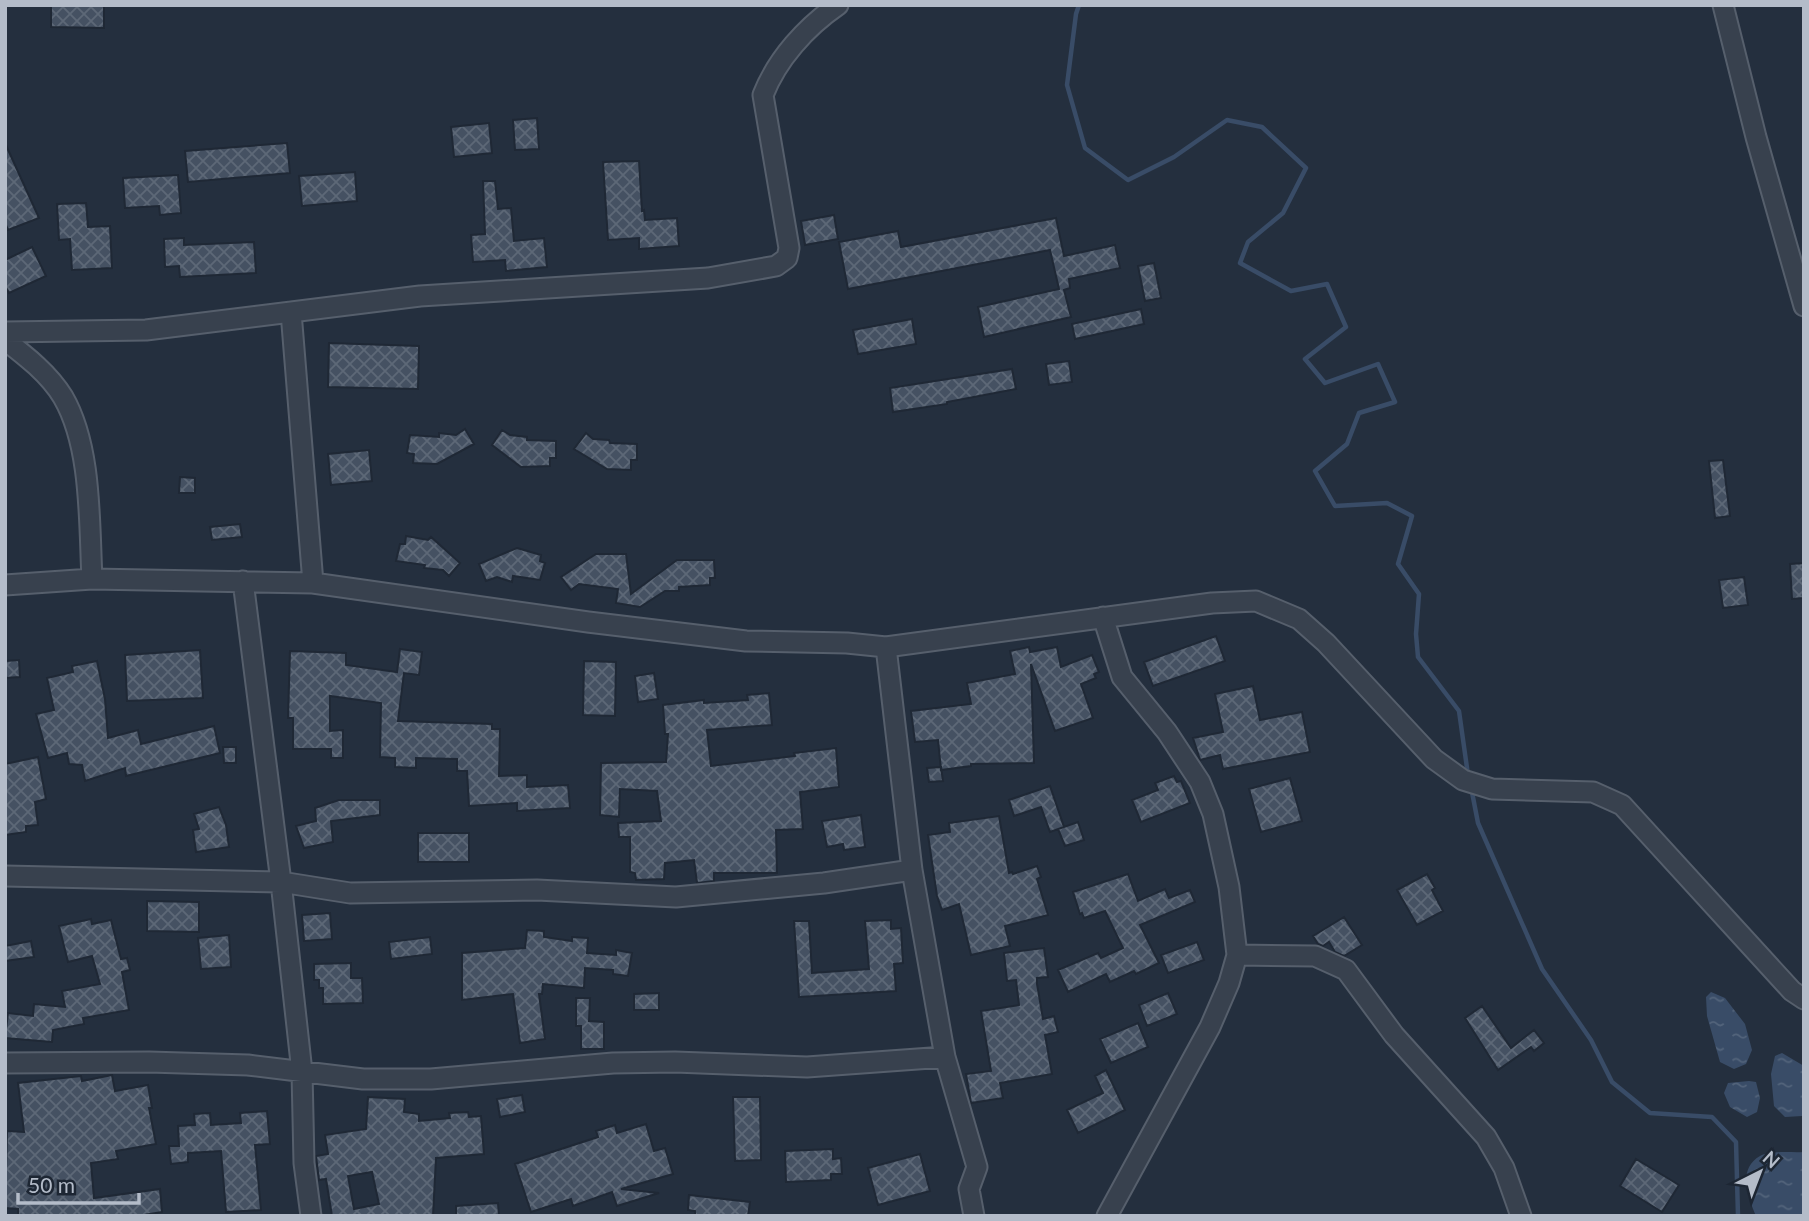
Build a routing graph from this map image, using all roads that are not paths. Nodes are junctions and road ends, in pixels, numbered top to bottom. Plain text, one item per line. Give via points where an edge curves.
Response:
1 (838, 5) edge
2 (1723, 5) edge
3 (1804, 306) edge
4 (292, 312) junction
5 (5, 332) edge
6 (5, 340) edge
7 (92, 579) junction
8 (243, 581) junction
9 (313, 583) junction
10 (5, 585) edge
11 (1102, 617) junction
12 (886, 647) junction
13 (912, 870) junction
14 (5, 876) edge
15 (281, 882) junction
16 (1237, 955) junction
17 (1804, 999) edge
18 (945, 1057) junction
19 (5, 1063) edge
20 (302, 1072) junction
21 (311, 1216) edge
22 (974, 1216) edge
23 (1107, 1216) edge
24 (1521, 1216) edge

1 - 4 street via 792,47 770,76 763,95 789,248 787,258 776,266 708,278 420,296
2 - 3 street
4 - 5 street via 146,330
4 - 9 street
6 - 7 street via 33,361 63,397 80,442
7 - 8 street
7 - 10 street
8 - 9 street
8 - 15 street
9 - 12 street via 746,641
11 - 12 street
11 - 16 street via 1122,677 1167,732 1200,782 1213,814 1229,887
11 - 17 street via 1256,601 1299,619 1434,759 1463,780 1492,789 1593,792 1622,806 1792,992
12 - 13 street
13 - 15 street via 676,897 537,890 350,893
13 - 18 street
14 - 15 street
15 - 20 street
16 - 23 street via 1210,1027
16 - 24 street via 1315,956 1346,970 1394,1034 1486,1137 1504,1168
18 - 20 street via 807,1067 614,1063 431,1079 363,1079
18 - 22 street via 976,1159 969,1189
19 - 20 street via 248,1065
20 - 21 street via 304,1163

